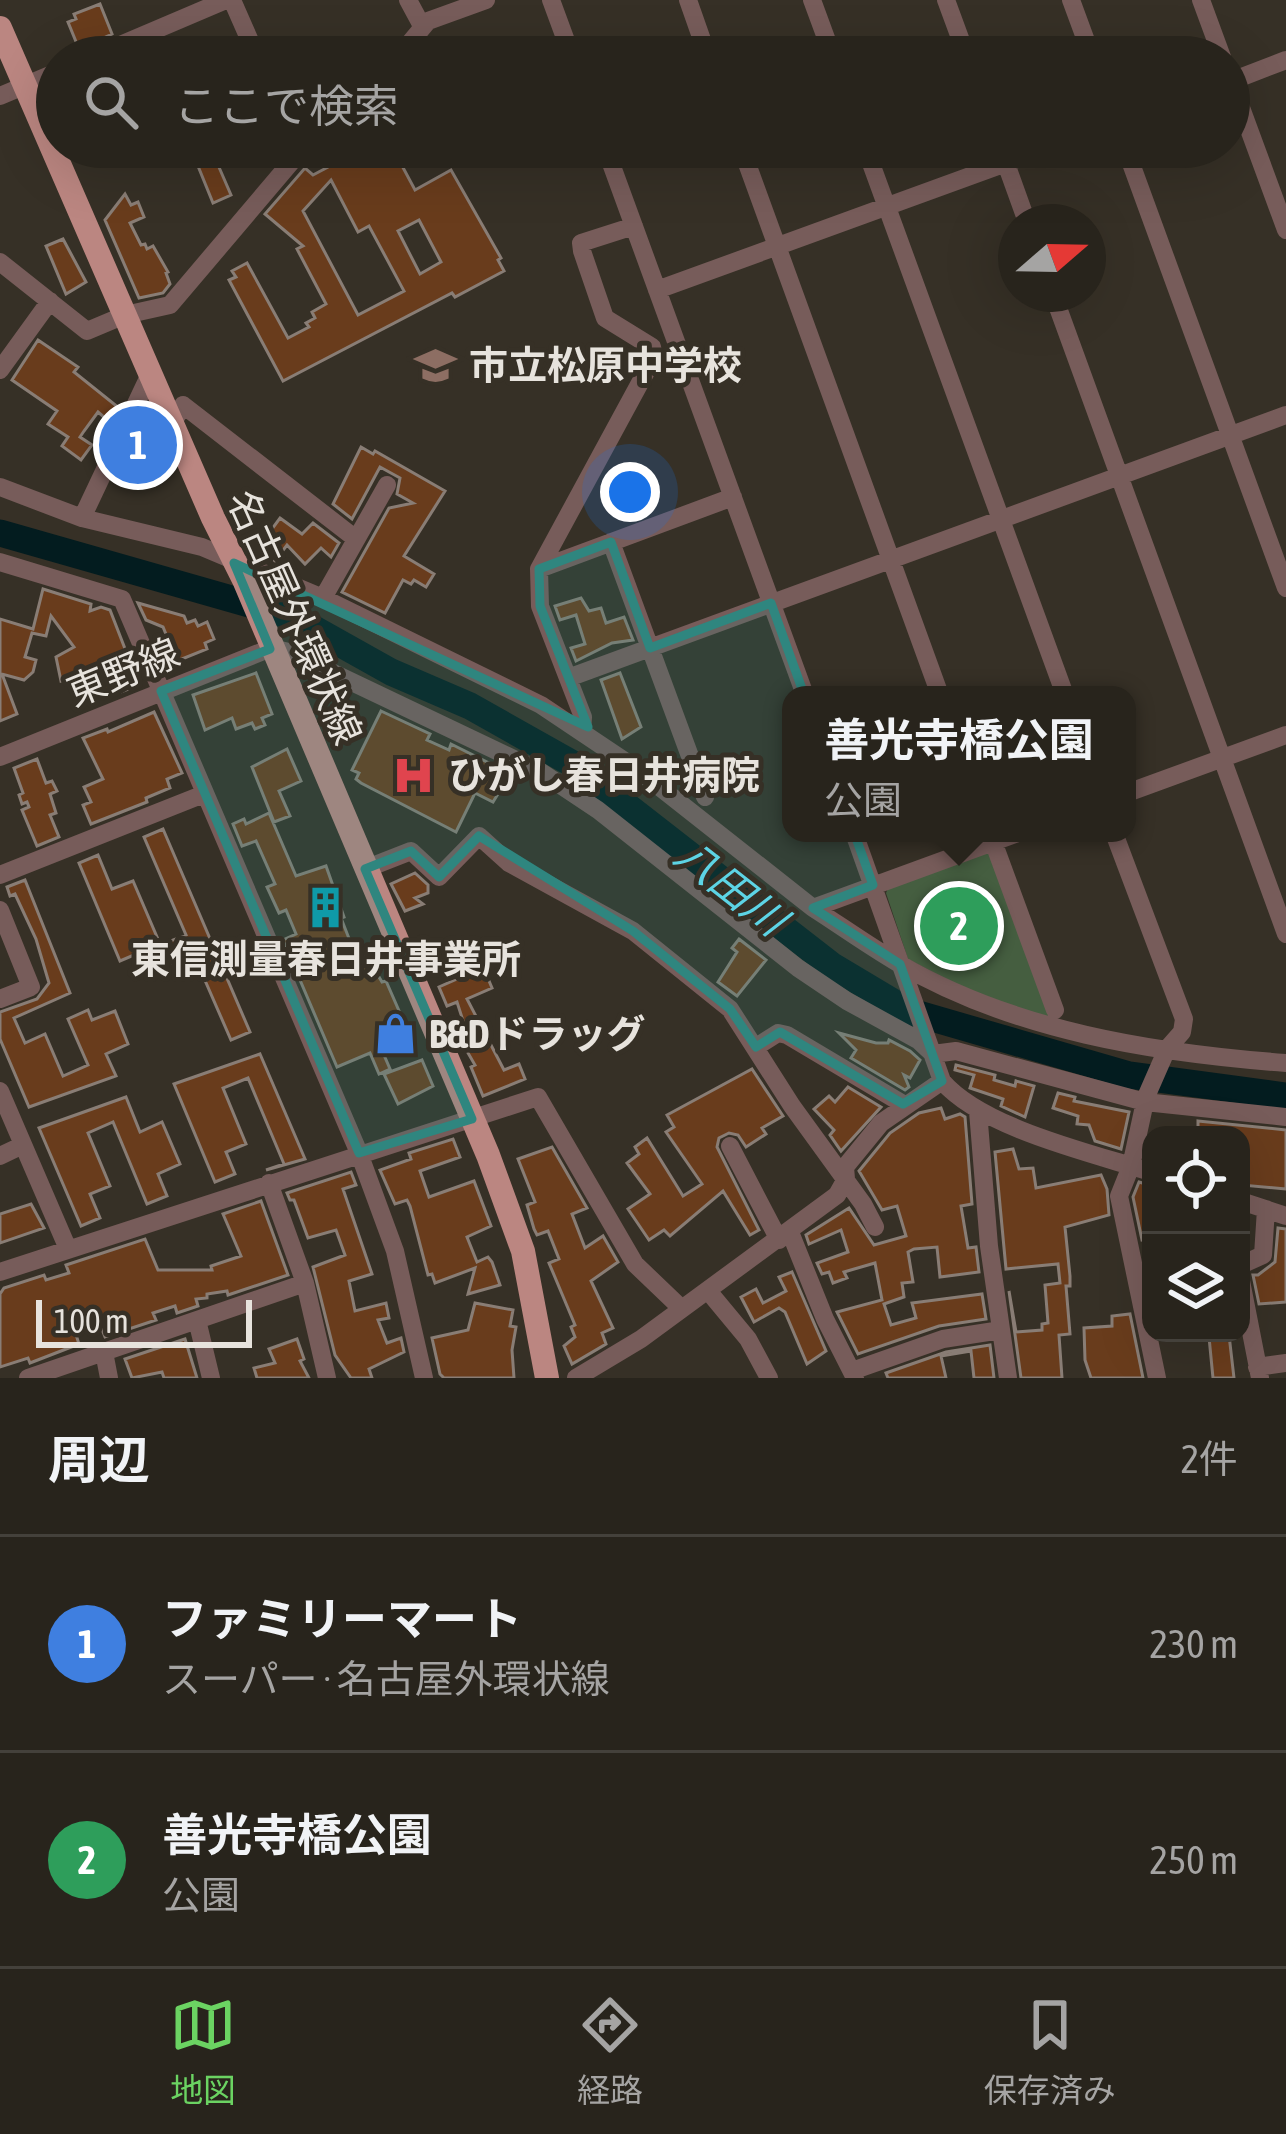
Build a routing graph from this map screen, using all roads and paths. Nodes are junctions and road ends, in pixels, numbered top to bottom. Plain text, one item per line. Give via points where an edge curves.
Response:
1 (229, 0) edge
2 (408, 0) edge
3 (420, 0) edge
4 (486, 0) edge
5 (551, 0) edge
6 (688, 0) edge
7 (812, 0) edge
8 (946, 0) edge
9 (1071, 0) edge
10 (1201, 0) edge
11 (425, 23) junction
12 (0, 28) edge
13 (142, 36) edge
14 (247, 36) edge
15 (415, 36) edge
16 (564, 36) edge
17 (701, 36) edge
18 (825, 36) edge
19 (959, 36) edge
20 (1084, 36) edge
21 (1214, 36) edge
22 (1286, 60) edge
23 (1250, 72) edge
24 (36, 81) edge
25 (25, 86) junction
26 (0, 96) edge
27 (36, 111) edge
28 (1250, 133) edge
29 (61, 168) edge
30 (284, 168) edge
31 (613, 168) edge
32 (749, 168) edge
33 (873, 168) edge
34 (973, 168) edge
35 (1008, 168) edge
36 (1133, 168) edge
37 (1021, 204) edge
38 (887, 206) junction
39 (634, 226) junction
40 (1286, 230) edge
41 (777, 246) junction
42 (0, 262) edge
43 (657, 290) junction
44 (50, 301) junction
45 (1060, 312) edge
46 (125, 315) junction
47 (0, 370) edge
48 (150, 374) junction
49 (1286, 415) edge
50 (172, 424) junction
51 (1231, 436) junction
52 (1120, 476) junction
53 (387, 485) dead end
54 (0, 487) edge
55 (733, 497) junction
56 (82, 518) junction
57 (1001, 519) junction
58 (356, 539) junction
59 (611, 542) junction
60 (892, 559) junction
61 (0, 562) edge
62 (539, 568) junction
63 (240, 572) junction
64 (1286, 589) edge
65 (322, 598) junction
66 (771, 603) junction
67 (268, 641) junction
68 (650, 648) junction
69 (568, 678) junction
70 (802, 686) edge
71 (937, 686) edge
72 (1062, 686) edge
73 (161, 691) junction
74 (582, 731) junction
75 (1286, 735) edge
76 (0, 757) edge
77 (1222, 759) junction
78 (1136, 790) edge
79 (204, 794) junction
80 (705, 797) dead end
81 (857, 842) edge
82 (981, 842) edge
83 (992, 842) edge
84 (1117, 842) edge
85 (365, 869) junction
86 (0, 874) edge
87 (873, 885) junction
88 (813, 908) junction
89 (0, 910) edge
90 (1286, 934) edge
91 (900, 964) junction
92 (0, 999) edge
93 (1055, 1010) dead end
94 (755, 1047) junction
95 (1166, 1051) junction
96 (932, 1054) junction
97 (1286, 1063) edge
98 (942, 1081) junction
99 (0, 1090) edge
100 (1146, 1100) junction
101 (903, 1104) junction
102 (978, 1111) junction
103 (1286, 1117) edge
104 (472, 1119) junction
105 (23, 1145) junction
106 (730, 1147) dead end
107 (359, 1153) junction
108 (0, 1156) edge
109 (1141, 1169) edge
110 (846, 1179) junction
111 (269, 1183) junction
112 (1250, 1205) edge
113 (1265, 1209) junction
114 (1286, 1216) edge
115 (875, 1227) dead end
116 (785, 1236) junction
117 (68, 1250) junction
118 (1250, 1261) edge
119 (0, 1272) edge
120 (304, 1283) junction
121 (709, 1292) junction
122 (682, 1310) junction
123 (196, 1320) junction
124 (1250, 1326) edge
125 (1001, 1330) junction
126 (104, 1352) junction
127 (1286, 1364) edge
128 (601, 1371) edge
129 (1259, 1372) edge
130 (854, 1374) edge
131 (28, 1378) edge
132 (109, 1378) edge
133 (211, 1378) edge
134 (327, 1378) edge
135 (424, 1378) edge
136 (547, 1378) edge
137 (576, 1378) edge
138 (769, 1378) edge
139 (1008, 1378) edge
140 (1157, 1378) edge

1 - 13 street
1 - 14 street
2 - 11 street
3 - 11 street
4 - 11 street
5 - 16 street
6 - 17 street
7 - 18 street
8 - 19 street
9 - 20 street
10 - 21 street
11 - 15 street
12 - 25 main road, 名古屋外環状線
22 - 23 street
24 - 25 street
25 - 26 street
25 - 27 main road, 名古屋外環状線
28 - 40 street
29 - 46 main road, 名古屋外環状線
30 - 46 street via 170,305
31 - 39 street
32 - 41 street
33 - 38 street
34 - 38 street
35 - 37 street
36 - 51 street
38 - 41 street
38 - 57 street
39 - 43 street
39 - 62 street via 581,244 582,251 605,318 652,347 654,357
41 - 43 street
41 - 60 street
42 - 44 street
43 - 55 street
44 - 46 street via 87,331
44 - 47 street
45 - 52 street
46 - 48 main road, 名古屋外環状線
48 - 50 main road, 名古屋外環状線
48 - 56 street
49 - 51 street
50 - 58 street via 183,405
50 - 63 main road, 名古屋外環状線
51 - 52 street
51 - 64 street
52 - 57 street
52 - 77 street
53 - 58 street
54 - 56 street
55 - 59 street
55 - 66 street
56 - 63 street via 202,547
57 - 60 street
57 - 72 street
58 - 65 street
59 - 62 street
59 - 68 street
60 - 66 street
60 - 71 street
61 - 73 street via 122,599
62 - 69 street via 540,606
63 - 65 street
63 - 67 main road, 名古屋外環状線
65 - 74 street
66 - 68 street
66 - 70 street
67 - 73 street, 東野線
67 - 85 main road, 名古屋外環状線
67 - 96 street via 542,772 798,968
68 - 69 street
68 - 80 street
69 - 74 street
73 - 76 street, 東野線
73 - 79 street
74 - 88 street
75 - 77 street
77 - 78 street
77 - 90 street
79 - 86 street
79 - 107 street
81 - 87 street
82 - 87 street
83 - 93 street
84 - 95 street via 1184,1019
85 - 94 street via 411,851 439,877 479,836 509,863 633,931 730,1009
85 - 104 main road, 名古屋外環状線
87 - 88 street
87 - 91 street
88 - 91 street
89 - 92 street via 31,986
91 - 95 street via 1022,1018
91 - 96 street
94 - 101 street via 787,1035
94 - 110 street
95 - 97 street
95 - 100 street
96 - 98 street
96 - 100 street via 956,1051
98 - 101 street
98 - 102 street
99 - 105 street
100 - 103 street
100 - 109 street
101 - 110 street via 845,1166
102 - 109 street
102 - 125 street
104 - 107 street
104 - 122 street via 538,1097 635,1264
104 - 136 main road, 名古屋外環状線 via 523,1251
105 - 108 street
105 - 117 street
106 - 116 street
107 - 111 street
107 - 135 street via 395,1250
109 - 140 street via 1119,1196
110 - 115 street
110 - 116 street
111 - 117 street
111 - 120 street
112 - 113 street
113 - 114 street
113 - 118 street via 1263,1255
116 - 121 street
116 - 130 street
117 - 119 street
120 - 123 street
120 - 134 street
121 - 122 street
121 - 138 street
122 - 128 street
123 - 126 street
123 - 133 street
124 - 129 street
125 - 130 street via 944,1339
125 - 139 street
126 - 131 street
126 - 132 street
127 - 129 street
128 - 137 street

